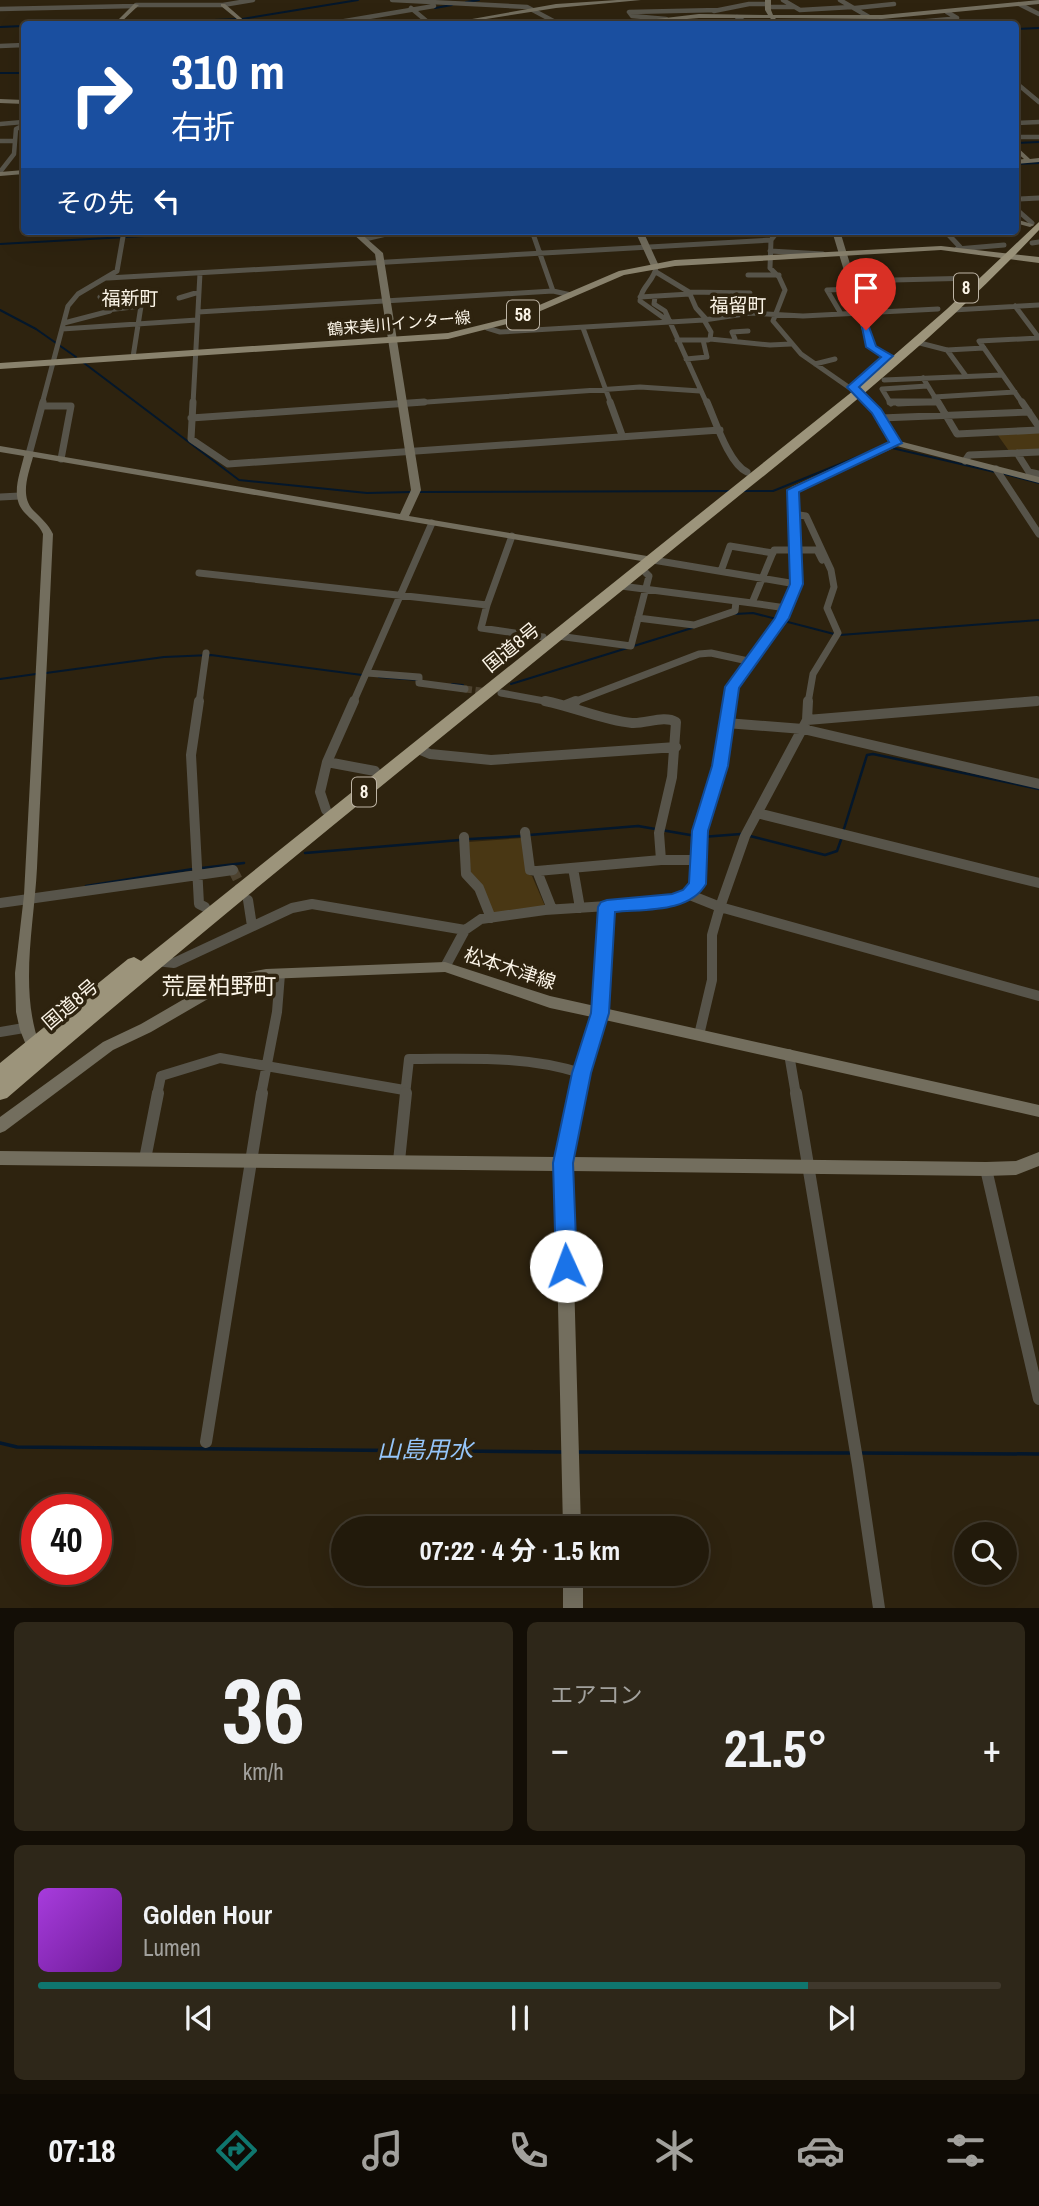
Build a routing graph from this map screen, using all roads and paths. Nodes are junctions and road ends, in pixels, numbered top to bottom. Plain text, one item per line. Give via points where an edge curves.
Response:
1 (100, 0) edge
2 (127, 0) edge
3 (144, 0) edge
4 (253, 0) edge
5 (395, 0) edge
6 (624, 0) edge
7 (638, 0) edge
8 (727, 0) edge
9 (839, 0) edge
10 (784, 1) edge
11 (1039, 2) edge
12 (221, 3) edge
13 (767, 3) edge
14 (775, 3) junction
15 (453, 4) junction
16 (894, 4) dead end
17 (1019, 4) junction
18 (136, 5) junction
19 (886, 5) junction
20 (96, 7) junction
21 (732, 7) junction
22 (780, 7) junction
23 (795, 7) junction
24 (869, 7) junction
25 (854, 8) junction
26 (0, 9) edge
27 (536, 9) junction
28 (719, 10) junction
29 (415, 11) junction
30 (666, 11) junction
31 (945, 11) junction
32 (629, 12) junction
33 (862, 12) junction
34 (896, 13) junction
35 (1039, 14) edge
36 (702, 16) junction
37 (887, 16) junction
38 (737, 17) junction
39 (870, 17) junction
40 (772, 18) junction
41 (950, 19) joint
42 (119, 21) edge
43 (242, 21) edge
44 (347, 21) edge
45 (427, 21) edge
46 (465, 21) edge
47 (554, 21) edge
48 (666, 21) edge
49 (743, 21) edge
50 (776, 21) edge
51 (876, 21) edge
52 (893, 21) edge
53 (906, 21) edge
54 (930, 21) edge
55 (21, 45) edge
56 (0, 46) edge
57 (1019, 85) edge
58 (1025, 90) junction
59 (1019, 91) edge
60 (0, 101) edge
61 (21, 102) edge
62 (1039, 102) edge
63 (0, 121) edge
64 (1039, 122) edge
65 (21, 124) edge
66 (13, 125) junction
67 (1019, 125) edge
68 (1019, 131) edge
69 (21, 137) edge
70 (1019, 137) edge
71 (1024, 137) junction
72 (1039, 137) edge
73 (15, 139) junction
74 (0, 141) edge
75 (1019, 151) edge
76 (14, 154) junction
77 (21, 154) edge
78 (1039, 160) edge
79 (1029, 161) junction
80 (1019, 162) edge
81 (21, 172) edge
82 (0, 173) edge
83 (1039, 198) edge
84 (1019, 200) edge
85 (1019, 211) edge
86 (1035, 222) edge
87 (124, 235) edge
88 (360, 235) edge
89 (382, 235) edge
90 (397, 235) edge
91 (533, 235) edge
92 (641, 235) edge
93 (775, 235) edge
94 (837, 235) edge
95 (948, 235) edge
96 (378, 236) junction
97 (365, 239) junction
98 (771, 240) junction
99 (646, 247) junction
100 (958, 248) junction
101 (1002, 249) junction
102 (540, 253) junction
103 (842, 253) junction
104 (770, 254) junction
105 (1011, 255) junction
106 (1039, 260) edge
107 (379, 264) junction
108 (656, 269) junction
109 (200, 273) junction
110 (117, 275) junction
111 (748, 275) dead end
112 (779, 275) junction
113 (977, 278) junction
114 (852, 285) junction
115 (553, 291) junction
116 (199, 292) junction
117 (690, 293) junction
118 (119, 295) junction
119 (571, 295) junction
120 (76, 296) junction
121 (640, 296) junction
122 (100, 297) junction
123 (655, 297) junction
124 (178, 298) dead end
125 (387, 301) junction
126 (1039, 305) edge
127 (141, 306) junction
128 (1014, 306) junction
129 (938, 309) dead end
130 (957, 309) junction
131 (111, 311) junction
132 (198, 312) junction
133 (840, 312) junction
134 (860, 312) junction
135 (748, 313) junction
136 (774, 314) junction
137 (705, 319) junction
138 (197, 320) junction
139 (669, 322) junction
140 (137, 324) junction
141 (63, 326) junction
142 (487, 328) junction
143 (583, 328) junction
144 (748, 331) dead end
145 (1039, 338) edge
146 (735, 339) junction
147 (394, 340) junction
148 (677, 340) junction
149 (706, 340) junction
150 (916, 342) junction
151 (791, 344) junction
152 (984, 348) junction
153 (947, 350) junction
154 (195, 352) junction
155 (133, 356) junction
156 (891, 358) junction
157 (686, 359) junction
158 (835, 359) dead end
159 (54, 361) junction
160 (815, 364) junction
161 (0, 366) edge
162 (1002, 375) junction
163 (966, 376) junction
164 (923, 378) junction
165 (884, 380) dead end
166 (927, 386) junction
167 (606, 390) junction
168 (854, 390) junction
169 (700, 391) junction
170 (1015, 393) junction
171 (935, 399) junction
172 (403, 404) junction
173 (43, 406) junction
174 (1029, 412) junction
175 (945, 416) junction
176 (191, 418) junction
177 (881, 418) junction
178 (1039, 428) edge
179 (720, 430) junction
180 (622, 436) junction
181 (890, 446) junction
182 (0, 449) edge
183 (411, 451) junction
184 (1039, 452) edge
185 (1017, 453) junction
186 (29, 454) junction
187 (61, 459) junction
188 (965, 461) junction
189 (997, 471) junction
190 (747, 472) junction
191 (1039, 474) edge
192 (1039, 480) edge
193 (731, 490) junction
194 (20, 496) junction
195 (0, 497) edge
196 (792, 514) junction
197 (403, 518) junction
198 (432, 523) junction
199 (1039, 534) edge
200 (512, 536) junction
201 (773, 552) junction
202 (796, 552) junction
203 (645, 562) junction
204 (721, 571) junction
205 (199, 573) dead end
206 (832, 576) junction
207 (763, 578) junction
208 (796, 584) junction
209 (621, 586) junction
210 (840, 588) dead end
211 (644, 590) junction
212 (401, 594) junction
213 (737, 601) junction
214 (752, 603) junction
215 (488, 604) junction
216 (786, 608) junction
217 (638, 618) junction
218 (551, 636) junction
219 (207, 655) dead end
220 (748, 661) junction
221 (366, 675) junction
222 (419, 680) joint
223 (465, 689) tunnel mouth
224 (501, 694) tunnel mouth
225 (1039, 701) edge
226 (566, 705) junction
227 (726, 723) junction
228 (805, 725) junction
229 (676, 747) junction
230 (418, 749) junction
231 (327, 762) junction
232 (375, 771) junction
233 (1039, 784) edge
234 (326, 810) junction
235 (757, 813) junction
236 (525, 832) dead end
237 (464, 837) dead end
238 (661, 860) junction
239 (698, 860) junction
240 (573, 868) junction
241 (233, 870) dead end
242 (537, 871) junction
243 (198, 874) junction
244 (1039, 883) edge
245 (690, 895) junction
246 (29, 896) junction
247 (248, 900) tunnel mouth
248 (0, 903) edge
249 (205, 907) junction
250 (607, 907) junction
251 (720, 907) junction
252 (580, 908) junction
253 (552, 909) junction
254 (491, 918) junction
255 (252, 926) junction
256 (465, 930) junction
257 (154, 961) junction
258 (445, 967) junction
259 (280, 974) junction
260 (1039, 996) edge
261 (600, 1013) junction
262 (24, 1028) junction
263 (0, 1032) edge
264 (699, 1035) junction
265 (33, 1046) junction
266 (789, 1054) junction
267 (266, 1066) junction
268 (581, 1073) junction
269 (0, 1074) edge
270 (404, 1090) junction
271 (0, 1092) edge
272 (1039, 1111) edge
273 (0, 1126) edge
274 (0, 1158) edge
275 (145, 1159) junction
276 (1039, 1159) edge
277 (252, 1160) junction
278 (399, 1161) junction
279 (563, 1163) junction
280 (810, 1167) junction
281 (986, 1168) junction
282 (1039, 1399) edge
283 (206, 1442) dead end
284 (572, 1516) edge
285 (573, 1586) edge
286 (573, 1608) edge
287 (879, 1608) edge

1 - 20 street
2 - 18 street
3 - 18 street
4 - 12 street
5 - 15 street
5 - 29 street
6 - 7 street
6 - 27 street
6 - 32 street
8 - 21 street
9 - 25 street
10 - 14 street
10 - 23 street
11 - 17 street
12 - 18 street
12 - 43 street
13 - 14 street
13 - 21 street
13 - 22 street
13 - 40 street
14 - 22 street
15 - 27 street
15 - 29 street
16 - 19 street
17 - 31 street
17 - 35 street
18 - 20 street
18 - 42 street
19 - 24 street
19 - 34 street
20 - 26 street
21 - 28 street
22 - 23 street
23 - 25 street via 815,11
24 - 25 street
24 - 33 street via 876,11
25 - 33 street
27 - 46 street
27 - 47 street
28 - 30 street
28 - 36 street
29 - 44 street
29 - 45 street
30 - 32 street
30 - 48 street
31 - 34 street
31 - 41 street via 957,18
32 - 48 street
33 - 39 street
34 - 37 street
34 - 53 street
36 - 38 street
36 - 48 street
37 - 39 street
37 - 52 street
38 - 40 street
38 - 49 street
39 - 40 street
39 - 51 street
40 - 50 street
41 - 54 street
55 - 56 street
57 - 58 street
58 - 59 street
58 - 62 street
60 - 61 street
63 - 66 street
64 - 67 street
65 - 66 street
66 - 73 street
68 - 71 street
69 - 73 street
70 - 71 street
71 - 72 street
73 - 74 street
73 - 76 street
75 - 79 street
76 - 77 street
76 - 82 street
78 - 79 street
79 - 80 street
81 - 82 street
83 - 84 street
85 - 86 street
86 - 101 highway, 国道8号 / 8
86 - 105 highway, 国道8号 / 8
87 - 110 street
88 - 97 street
89 - 96 street
90 - 96 street
91 - 102 street
92 - 99 street
93 - 98 street
94 - 103 street
95 - 100 street
96 - 97 street
97 - 107 street via 379,253
98 - 99 street
98 - 104 street
99 - 102 street
99 - 108 street
100 - 101 main road, 鶴来美川インター線 / 58
100 - 103 main road, 鶴来美川インター線 / 58
101 - 105 main road, 鶴来美川インター線 / 58
101 - 113 highway, 国道8号 / 8
102 - 107 street
102 - 115 street
103 - 104 main road, 鶴来美川インター線 / 58
103 - 114 street
104 - 108 main road, 鶴来美川インター線 / 58
104 - 112 street via 771,268
105 - 106 main road, 鶴来美川インター線 / 58
105 - 130 highway, 国道8号 / 8
107 - 109 street
107 - 125 street
108 - 117 street
108 - 119 main road, 鶴来美川インター線 / 58 via 622,273
108 - 121 street
109 - 110 street
109 - 116 street
110 - 118 street
110 - 120 street
111 - 112 street
112 - 136 street via 786,291
113 - 114 street
113 - 156 highway, 国道8号 / 8
114 - 133 street via 827,290
114 - 134 street
115 - 119 street
115 - 125 street
116 - 124 street
116 - 132 street
117 - 123 street
117 - 135 street via 746,293
117 - 137 street
118 - 122 street
118 - 127 street via 141,292
119 - 142 main road, 鶴来美川インター線 / 58
120 - 122 street
120 - 141 street
121 - 123 street
121 - 139 street via 646,307
122 - 131 street via 104,308
123 - 139 street via 654,304 665,310
125 - 132 street
125 - 147 street
126 - 128 street
127 - 131 street
127 - 140 street
128 - 130 street
128 - 145 street
129 - 134 street
130 - 150 highway, 国道8号 / 8
131 - 141 street
132 - 138 street
133 - 134 street
133 - 136 street
134 - 156 street via 871,347
135 - 136 street
135 - 137 street
136 - 151 street via 777,329
137 - 139 street
137 - 149 street via 711,332
138 - 140 street
138 - 154 street
139 - 143 street
139 - 148 street
140 - 141 street
140 - 155 street
141 - 159 street
142 - 143 street via 500,332
142 - 147 main road, 鶴来美川インター線 / 58
143 - 167 street
144 - 146 street via 732,332
145 - 152 street via 979,341
146 - 149 street
146 - 151 street via 769,347
147 - 154 main road, 鶴来美川インター線 / 58
147 - 172 street
148 - 149 street
148 - 157 street
149 - 157 street via 707,357
150 - 153 street
150 - 156 highway, 国道8号 / 8
151 - 160 street
152 - 153 street
152 - 162 street
153 - 163 street
154 - 155 main road, 鶴来美川インター線 / 58
154 - 176 street
155 - 159 main road, 鶴来美川インター線 / 58
156 - 168 highway, 国道8号 / 8
157 - 169 street
158 - 160 street
159 - 161 main road, 鶴来美川インター線 / 58
159 - 173 street
160 - 168 street
162 - 163 street
162 - 170 street
163 - 164 street
164 - 165 street
164 - 166 street
166 - 171 street
166 - 171 street via 882,389 891,404
167 - 169 street via 656,387
167 - 172 street
167 - 180 street
168 - 177 street
168 - 190 highway, 国道8号 / 8
168 - 193 highway, 国道8号 / 8
169 - 179 street
170 - 171 street
170 - 174 street
171 - 175 street
172 - 176 street
172 - 183 street
173 - 186 street
173 - 187 street via 71,406
174 - 175 street
174 - 178 street
175 - 177 street
175 - 178 street via 957,434
176 - 183 street via 191,439 228,464
177 - 181 street via 892,440
179 - 180 street
179 - 190 street via 740,469
180 - 183 street
181 - 188 street
181 - 196 street via 795,488
182 - 186 street
183 - 197 street via 415,492
184 - 185 street
185 - 188 street via 969,455
185 - 191 street via 1029,472
186 - 187 street
186 - 194 street
187 - 197 street
188 - 189 street
189 - 192 street
189 - 199 street
190 - 193 highway, 国道8号 / 8
193 - 203 highway, 国道8号 / 8
194 - 195 street
194 - 246 street via 22,506 45,524 48,534
196 - 202 street
196 - 206 street via 806,516
197 - 198 street
198 - 200 street
198 - 212 street
200 - 203 street
200 - 215 street
201 - 202 street
201 - 204 street via 730,545
201 - 207 street
202 - 206 street via 817,550
202 - 208 street
203 - 204 street
203 - 209 highway, 国道8号 / 8
203 - 211 street via 649,576
203 - 218 highway, 国道8号 / 8
204 - 207 street
205 - 212 street
206 - 210 street
206 - 228 street via 834,587 827,608 838,636 810,682
207 - 208 street
207 - 214 street
208 - 216 street
209 - 211 street
209 - 218 highway, 国道8号 / 8
211 - 213 street
211 - 217 street
212 - 215 street
212 - 221 street
213 - 214 street
213 - 217 street via 735,611 694,625
214 - 216 street
215 - 218 street via 481,628
216 - 220 street
217 - 218 street via 631,646
218 - 230 highway, 国道8号 / 8
218 - 232 highway, 国道8号 / 8
219 - 243 street via 191,755
220 - 226 street via 699,654
220 - 227 street via 732,687
221 - 222 street
221 - 231 street
222 - 223 street
224 - 226 street
225 - 228 street
226 - 229 street via 614,721 671,719 677,722
227 - 228 street
227 - 239 street via 720,766 699,836
228 - 233 street
228 - 235 street
229 - 230 street via 491,760
229 - 238 street via 659,830
230 - 257 highway, 国道8号 / 8
231 - 232 street
231 - 234 street via 320,792
232 - 234 highway, 国道8号 / 8
234 - 249 highway, 国道8号 / 8
235 - 244 street
235 - 251 street
236 - 242 street via 530,870
237 - 254 street via 466,874 479,888
238 - 239 street
238 - 240 street
239 - 245 street via 698,884
240 - 242 street
240 - 252 street
241 - 243 street
242 - 253 street
243 - 246 street
243 - 249 street via 199,904
245 - 250 street
245 - 251 street
246 - 248 street
246 - 262 street
247 - 255 street
249 - 265 highway, 国道8号 / 8
250 - 252 street
250 - 261 street
251 - 260 street
251 - 264 street via 712,935 712,980
252 - 253 street
253 - 254 street
254 - 256 street
255 - 256 street via 312,904
255 - 257 street via 174,963
256 - 258 street
257 - 271 highway, 国道8号 / 8
258 - 259 street, 松本木津線
258 - 261 street, 松本木津線 via 540,999
259 - 267 street
259 - 273 street, 松本木津線 via 240,979 208,992 96,1052
261 - 264 street, 松本木津線
261 - 268 street
262 - 263 street
262 - 265 street
264 - 266 street, 松本木津線
265 - 269 highway, 国道8号 / 8
266 - 272 street, 松本木津線
266 - 280 street
267 - 270 street
267 - 275 street via 220,1058 161,1076
267 - 277 street
268 - 270 street via 530,1060 409,1059
268 - 279 street
270 - 278 street
274 - 275 street
275 - 277 street
276 - 281 street via 1016,1168
277 - 278 street
277 - 283 street
278 - 279 street
279 - 280 street
279 - 284 street
280 - 281 street
280 - 287 street
281 - 282 street
285 - 286 street

